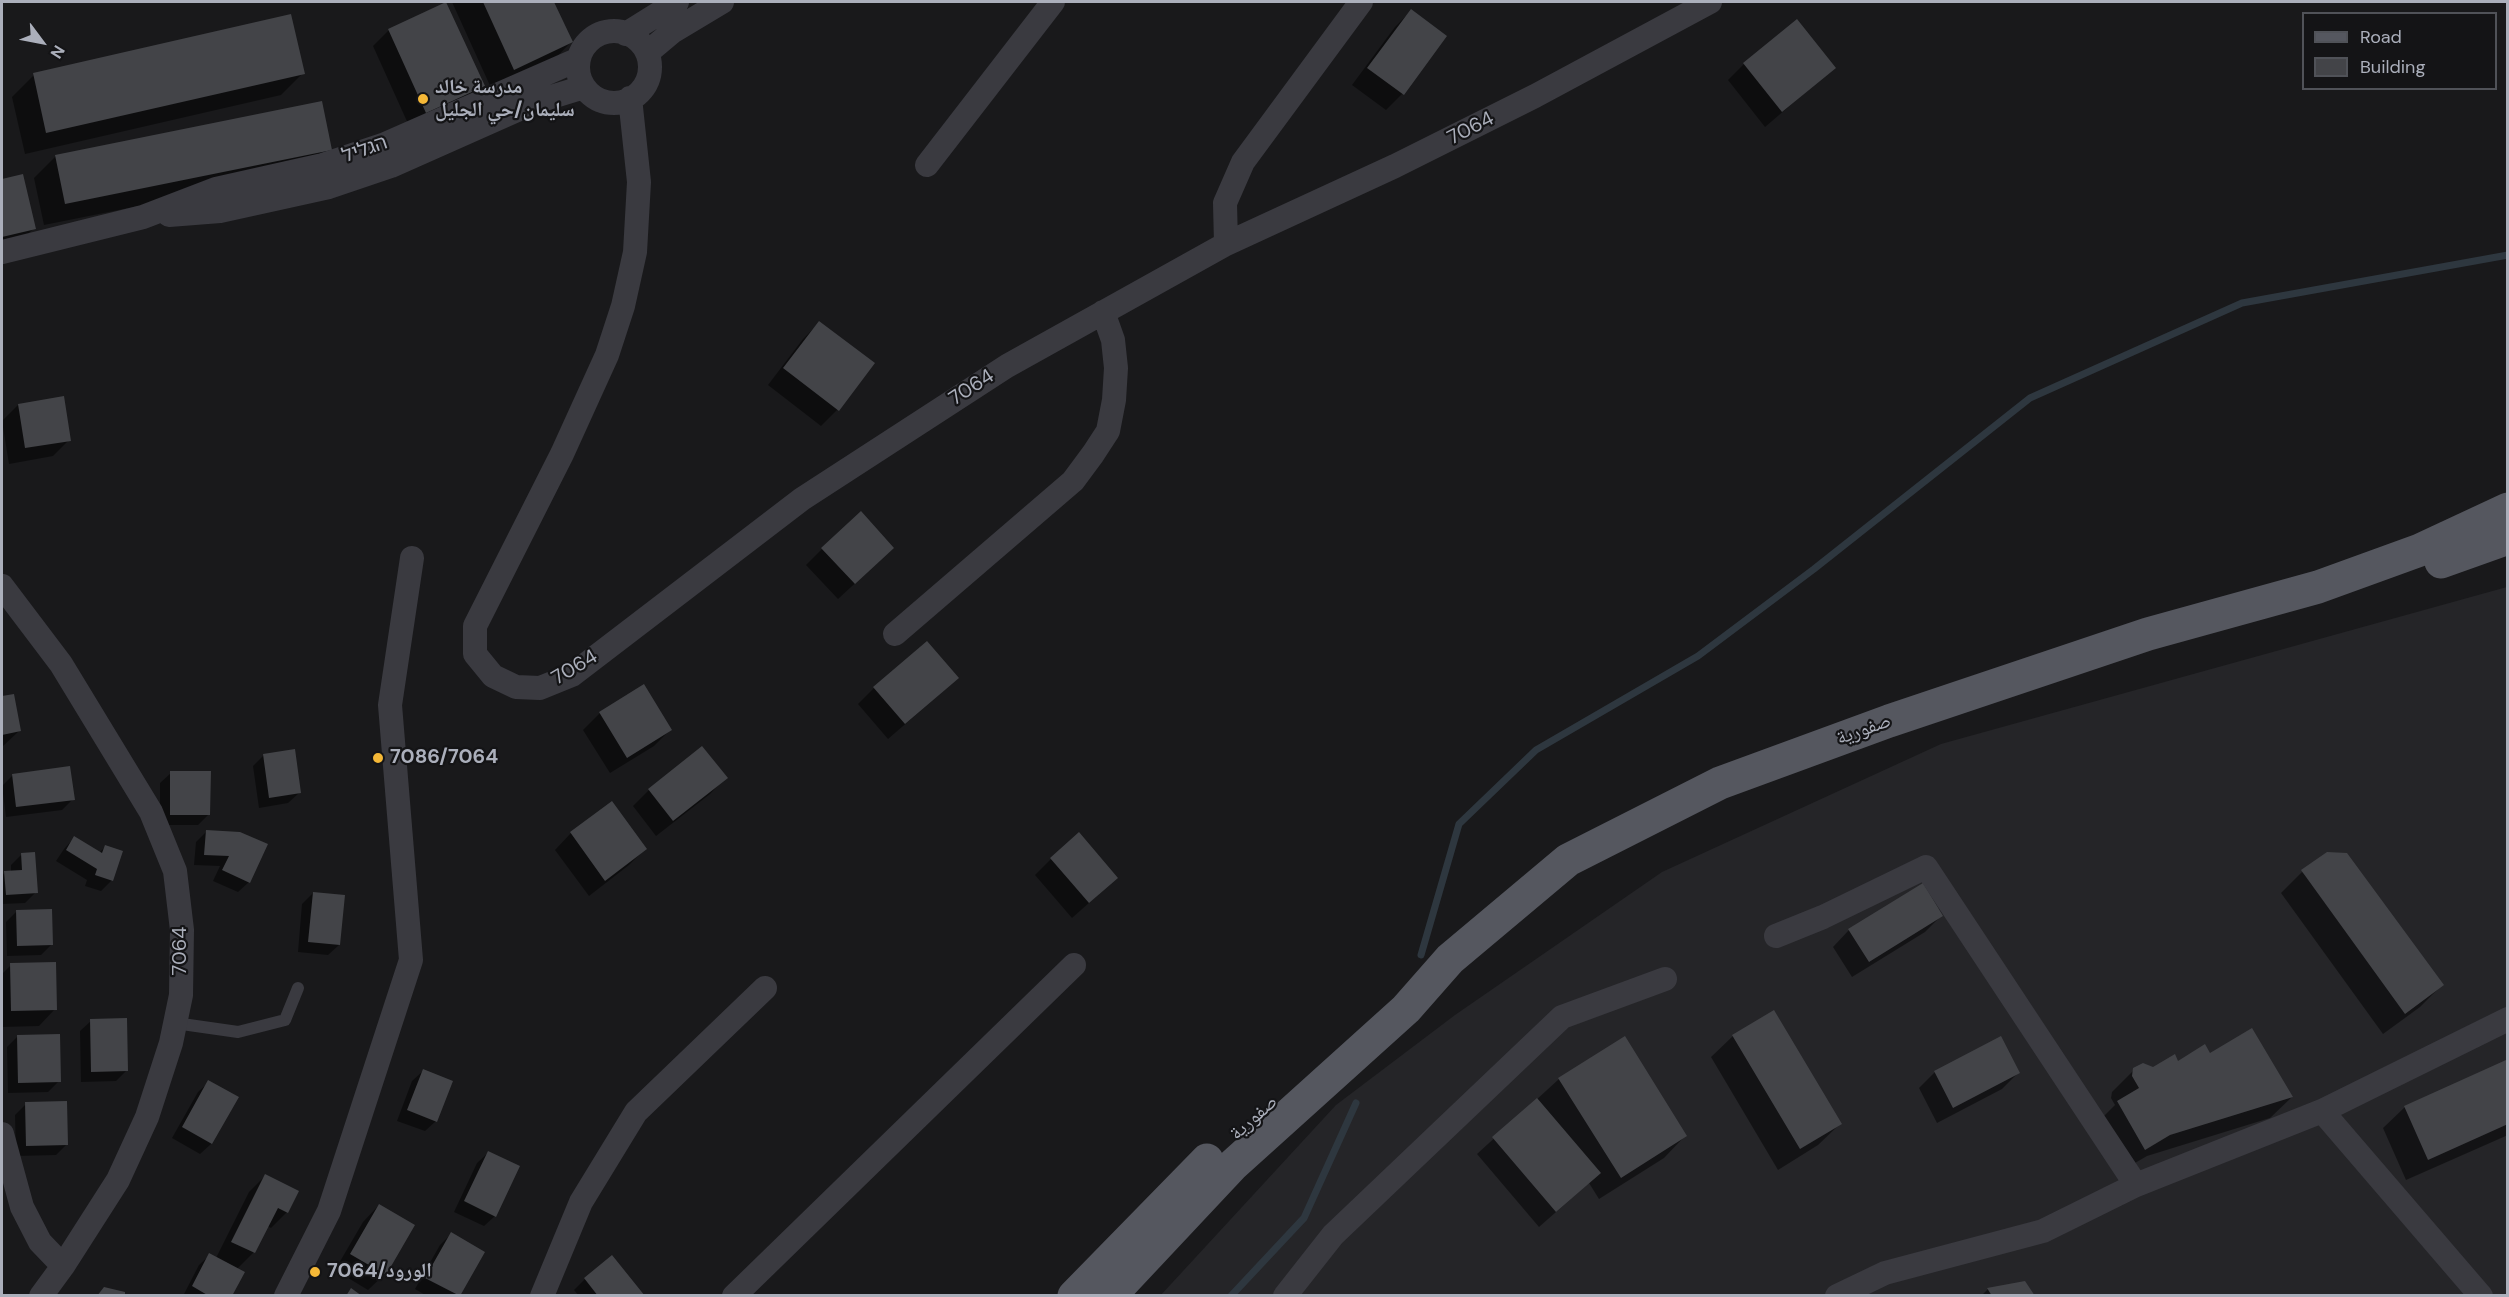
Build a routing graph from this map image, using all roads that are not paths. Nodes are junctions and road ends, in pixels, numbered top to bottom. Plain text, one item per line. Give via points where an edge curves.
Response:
1 (677, 2) edge
2 (722, 2) edge
3 (1053, 2) edge
4 (1361, 2) edge
5 (1710, 2) edge
6 (626, 34) junction
7 (646, 53) junction
8 (579, 59) junction
9 (584, 87) junction
10 (630, 98) junction
11 (927, 165) dead end
12 (143, 217) junction
13 (1226, 244) junction
14 (2, 252) edge
15 (1103, 312) junction
16 (2508, 509) edge
17 (2508, 538) edge
18 (412, 558) dead end
19 (2, 586) edge
20 (2318, 587) junction
21 (895, 634) dead end
22 (1776, 936) dead end
23 (1450, 959) junction
24 (1074, 964) dead end
25 (1665, 980) dead end
26 (298, 988) dead end
27 (765, 988) dead end
28 (2508, 1019) edge
29 (175, 1023) junction
30 (2322, 1111) junction
31 (2, 1134) edge
32 (2136, 1185) junction
33 (63, 1266) junction
34 (41, 1296) edge
35 (286, 1296) edge
36 (542, 1296) edge
37 (734, 1296) edge
38 (1074, 1296) edge
39 (1110, 1296) edge
40 (1285, 1296) edge
41 (1837, 1296) edge
42 (2481, 1296) edge

1 - 6 street
2 - 7 street
3 - 11 street
4 - 13 street via 1243,162 1225,202
5 - 13 street, 7064 via 1395,166
6 - 7 street via 644,46
6 - 8 street via 606,32 593,37
7 - 10 street via 650,72 644,86
8 - 9 street
8 - 12 street, הגליל via 383,145 323,165 216,189
9 - 10 street via 594,98 608,103
9 - 12 street, הגליל via 535,102 391,166 329,186 220,211
10 - 15 street, 7064 via 639,182 635,252 623,306 607,356 562,454 475,626 475,654 493,676 516,687 540,688 572,675 802,499 1006,366
12 - 14 street, הגליל
13 - 15 street, 7064
15 - 21 street via 1113,340 1114,400 1108,431 1094,454 1073,481
16 - 20 main road via 2420,550
17 - 20 main road via 2442,562
18 - 35 street via 390,705 411,960 329,1211
19 - 29 street, 7064 via 61,664 151,812 175,871 182,930 181,995
20 - 23 main road, صفورية via 2148,634 1720,783 1568,860
22 - 32 street via 1926,867
23 - 38 main road, صفورية via 1400,987 1218,1150
23 - 39 main road, صفورية via 1406,1009 1233,1165
24 - 37 street
25 - 40 street via 1562,1017 1333,1235
26 - 29 lane via 285,1020 237,1032
27 - 36 street via 636,1112 581,1202
28 - 30 street
29 - 33 street, 7064 via 147,1117 118,1180
30 - 32 street
30 - 42 street
31 - 33 street via 22,1207 40,1242
32 - 41 street via 2043,1231 1885,1273
33 - 34 street, 7064

